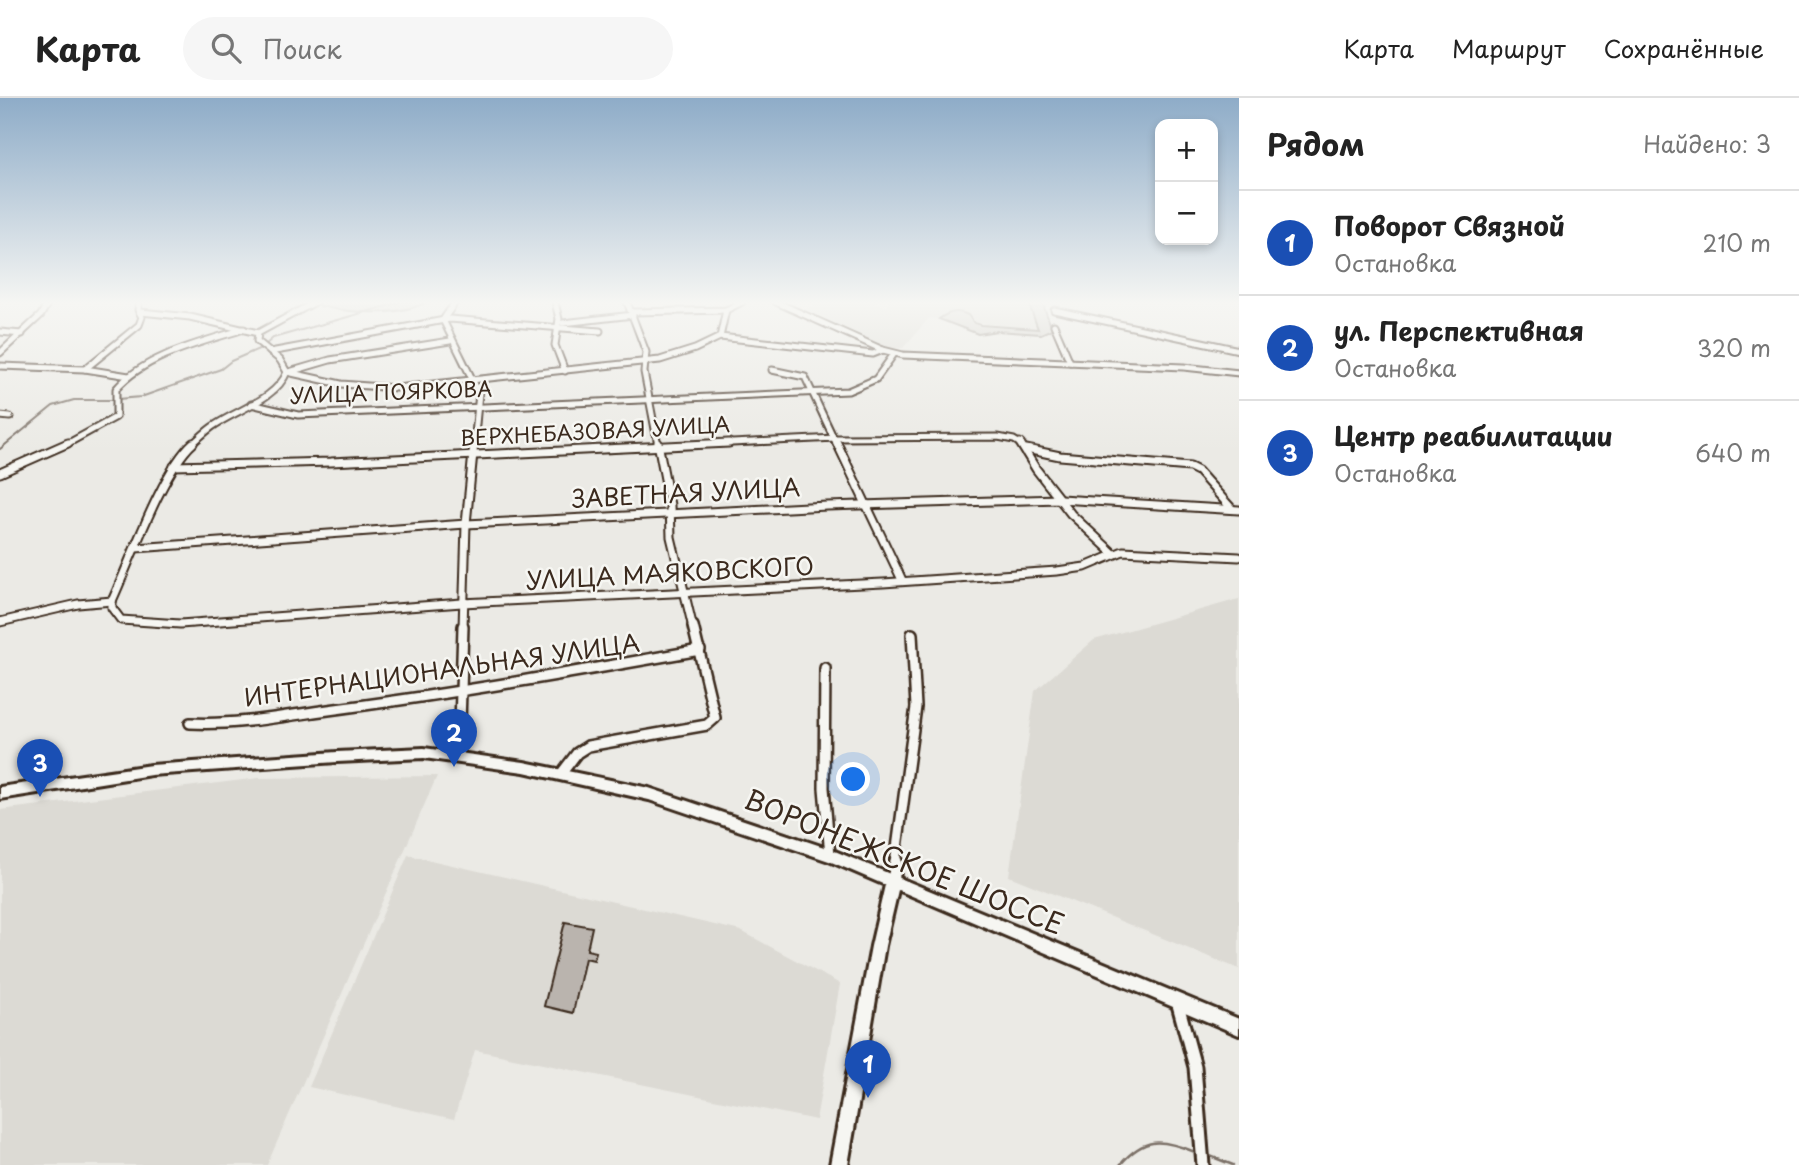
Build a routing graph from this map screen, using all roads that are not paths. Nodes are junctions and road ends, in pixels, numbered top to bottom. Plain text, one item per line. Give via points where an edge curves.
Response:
1 (107, 352) edge
2 (179, 352) edge
3 (270, 352) edge
4 (382, 352) edge
5 (456, 352) edge
6 (558, 352) edge
7 (646, 352) edge
8 (689, 352) edge
9 (853, 352) edge
10 (879, 352) edge
11 (888, 352) edge
12 (1066, 352) edge
13 (894, 354) junction
14 (1070, 362) junction
15 (645, 363) junction
16 (0, 366) edge
17 (85, 369) junction
18 (772, 370) dead end
19 (565, 371) junction
20 (287, 372) junction
21 (1239, 373) edge
22 (129, 376) junction
23 (473, 380) junction
24 (811, 392) junction
25 (648, 398) junction
26 (251, 404) junction
27 (478, 407) junction
28 (0, 416) edge
29 (10, 416) dead end
30 (836, 438) junction
31 (657, 447) junction
32 (1026, 449) junction
33 (474, 455) junction
34 (174, 466) junction
35 (0, 473) edge
36 (1060, 499) junction
37 (867, 505) junction
38 (1236, 509) edge
39 (670, 514) junction
40 (466, 524) junction
41 (136, 548) junction
42 (1113, 553) junction
43 (1239, 557) edge
44 (902, 580) junction
45 (684, 593) junction
46 (112, 601) junction
47 (463, 603) junction
48 (0, 622) edge
49 (912, 634) dead end
50 (700, 650) junction
51 (825, 668) dead end
52 (461, 691) junction
53 (190, 723) dead end
54 (459, 757) junction
55 (561, 774) junction
56 (0, 793) edge
57 (830, 855) junction
58 (893, 882) junction
59 (1177, 1001) junction
60 (1239, 1027) edge
61 (839, 1165) edge
62 (1203, 1165) edge

1 - 17 street
2 - 22 street
3 - 20 street
4 - 20 street
5 - 23 street
6 - 19 street
7 - 15 street
8 - 15 street
9 - 10 street
11 - 13 street
12 - 14 street
13 - 14 street
13 - 24 street, УЛИЦА ПОЯРКОВА via 885,373 869,385
14 - 21 street
15 - 19 street
15 - 25 street
16 - 17 street
17 - 22 street
18 - 24 street via 803,376
19 - 23 street
20 - 23 street via 386,388
20 - 26 street via 275,388
22 - 35 street via 118,384 117,414 112,419
23 - 27 street
24 - 25 street, УЛИЦА ПОЯРКОВА
24 - 30 street
25 - 27 street, УЛИЦА ПОЯРКОВА
25 - 31 street
26 - 27 street, УЛИЦА ПОЯРКОВА via 298,415
26 - 34 street via 188,445
27 - 33 street
28 - 29 street
30 - 31 street, ВЕРХНЕБАЗОВАЯ УЛИЦА
30 - 32 street, ВЕРХНЕБАЗОВАЯ УЛИЦА via 982,436 1018,441
30 - 37 street
31 - 33 street, ВЕРХНЕБАЗОВАЯ УЛИЦА
31 - 39 street
32 - 36 street
32 - 38 street via 1190,467
33 - 34 street, ВЕРХНЕБАЗОВАЯ УЛИЦА
33 - 40 street
34 - 41 street
36 - 37 street, ЗАВЕТНАЯ УЛИЦА
36 - 38 street, ЗАВЕТНАЯ УЛИЦА
36 - 42 street
37 - 39 street, ЗАВЕТНАЯ УЛИЦА
37 - 44 street
39 - 40 street, ЗАВЕТНАЯ УЛИЦА
39 - 45 street
40 - 41 street, ЗАВЕТНАЯ УЛИЦА
40 - 47 street
41 - 46 street
42 - 43 street, УЛИЦА МАЯКОВСКОГО
42 - 44 street, УЛИЦА МАЯКОВСКОГО via 1084,568
44 - 45 street, УЛИЦА МАЯКОВСКОГО
45 - 47 street, УЛИЦА МАЯКОВСКОГО
45 - 50 street
46 - 47 street, УЛИЦА МАЯКОВСКОГО via 121,621 158,624
46 - 48 street
47 - 52 street
49 - 58 street via 915,714
50 - 52 street, ИНТЕРНАЦИОНАЛЬНАЯ УЛИЦА
50 - 55 street via 715,718 707,725 588,746
51 - 57 street via 824,788
52 - 53 street, ИНТЕРНАЦИОНАЛЬНАЯ УЛИЦА via 327,711
52 - 54 street
54 - 55 main road, ВОРОНЕЖСКОЕ ШОССЕ
54 - 56 main road, ВОРОНЕЖСКОЕ ШОССЕ via 424,753 178,767
55 - 57 main road, ВОРОНЕЖСКОЕ ШОССЕ via 649,794
57 - 58 main road, ВОРОНЕЖСКОЕ ШОССЕ
58 - 59 main road, ВОРОНЕЖСКОЕ ШОССЕ
58 - 61 main road
59 - 60 main road, ВОРОНЕЖСКОЕ ШОССЕ
59 - 62 street via 1195,1067

